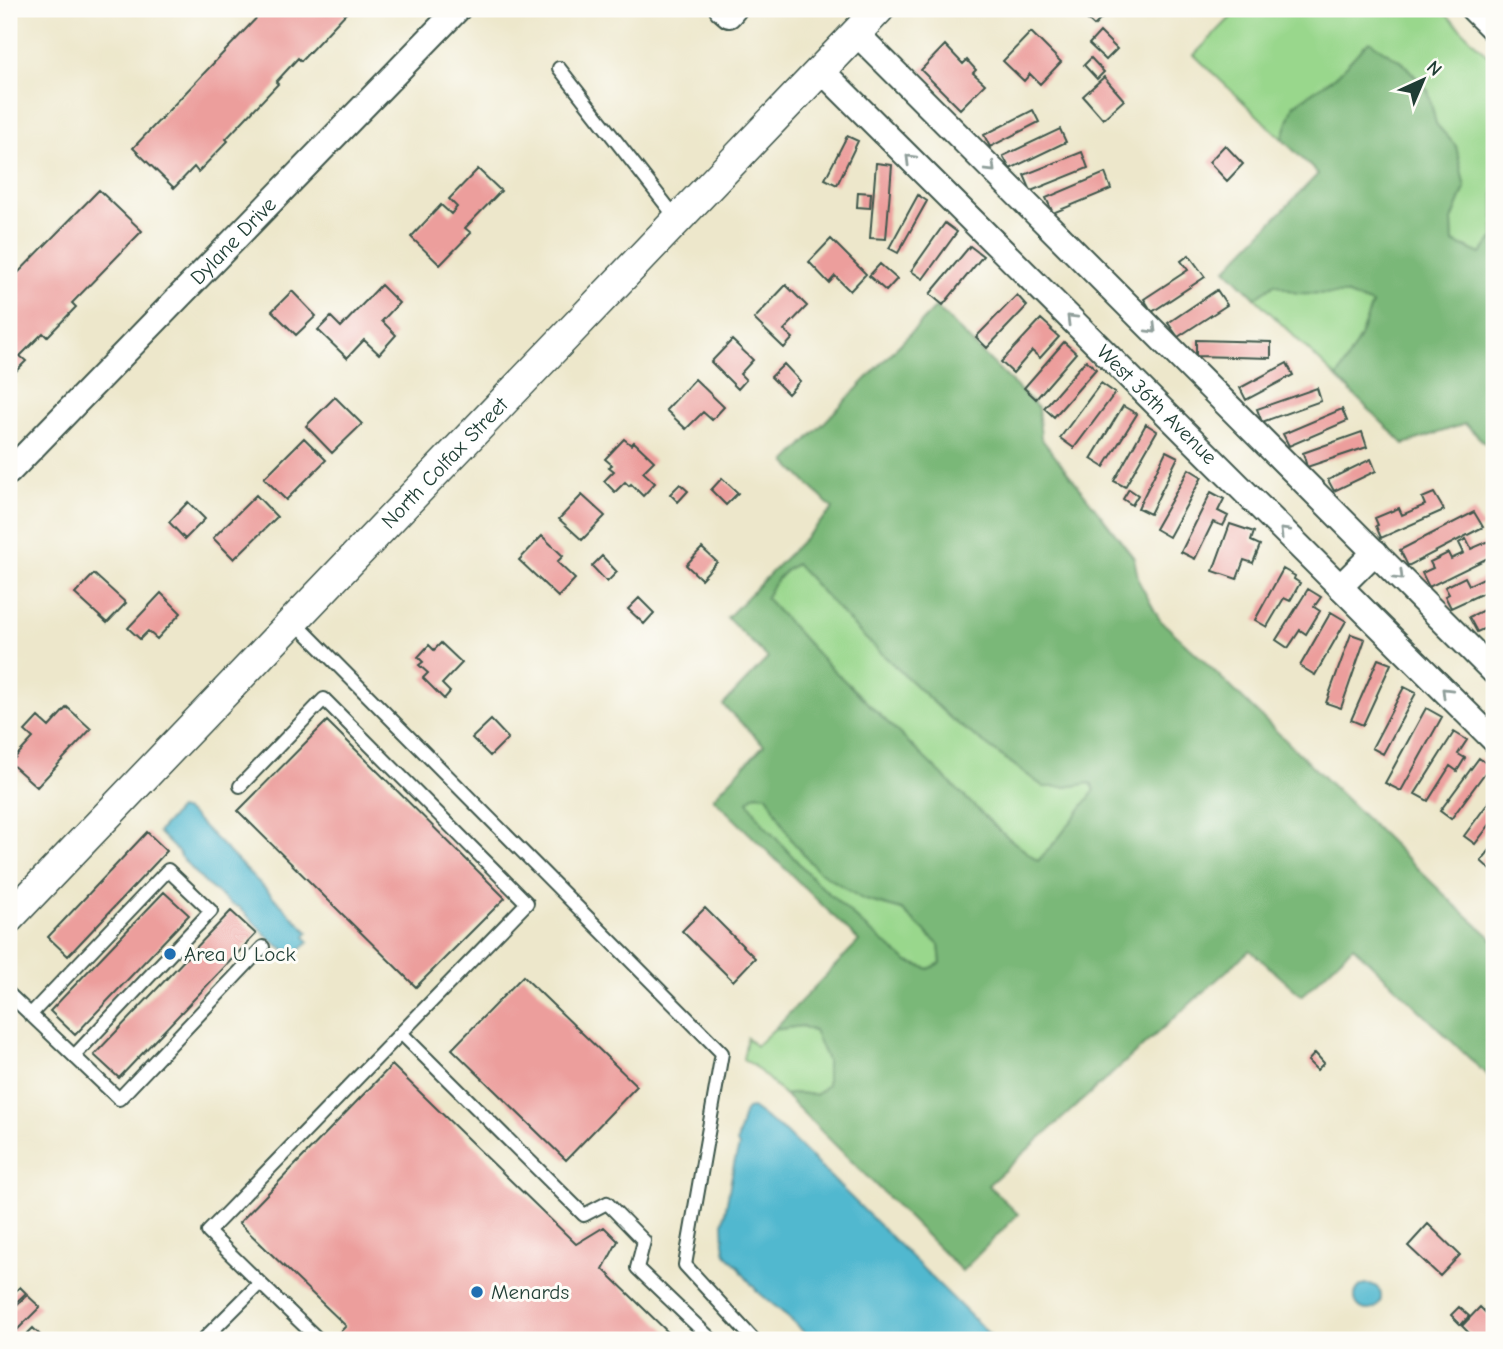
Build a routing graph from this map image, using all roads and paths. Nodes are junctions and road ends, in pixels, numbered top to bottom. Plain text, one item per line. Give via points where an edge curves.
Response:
1 (458, 9) edge
2 (722, 9) edge
3 (734, 9) edge
4 (879, 9) edge
5 (1473, 9) edge
6 (1494, 30) edge
7 (856, 33) junction
8 (559, 68) dead end
9 (821, 70) junction
10 (678, 219) junction
11 (9, 472) edge
12 (1374, 552) junction
13 (1340, 587) junction
14 (293, 620) junction
15 (1494, 672) edge
16 (1494, 740) edge
17 (240, 786) dead end
18 (9, 918) edge
19 (263, 947) dead end
20 (9, 994) edge
21 (30, 1015) junction
22 (401, 1033) junction
23 (74, 1056) junction
24 (260, 1283) junction
25 (204, 1340) edge
26 (319, 1340) edge
27 (712, 1340) edge
28 (754, 1340) edge

1 - 11 street, Dylane Drive
2 - 3 street via 729,15
4 - 7 street, North Colfax Street
5 - 6 street
7 - 9 street, North Colfax Street
7 -> 12 street
8 - 10 lane
9 - 10 street, North Colfax Street
13 -> 9 street, West 36th Avenue
10 - 14 street, North Colfax Street
12 - 13 street
12 -> 15 street
16 -> 13 street, West 36th Avenue
14 - 18 street, North Colfax Street
14 - 28 lane via 722,1053 685,1265
17 - 22 lane via 324,699 527,904
19 - 23 lane via 119,1099
20 - 21 lane
21 - 23 lane
21 - 23 lane via 168,870 194,894 211,911
22 - 24 lane via 208,1232
22 - 27 lane via 584,1215 607,1203 643,1241 637,1268
24 - 25 lane
24 - 26 lane

